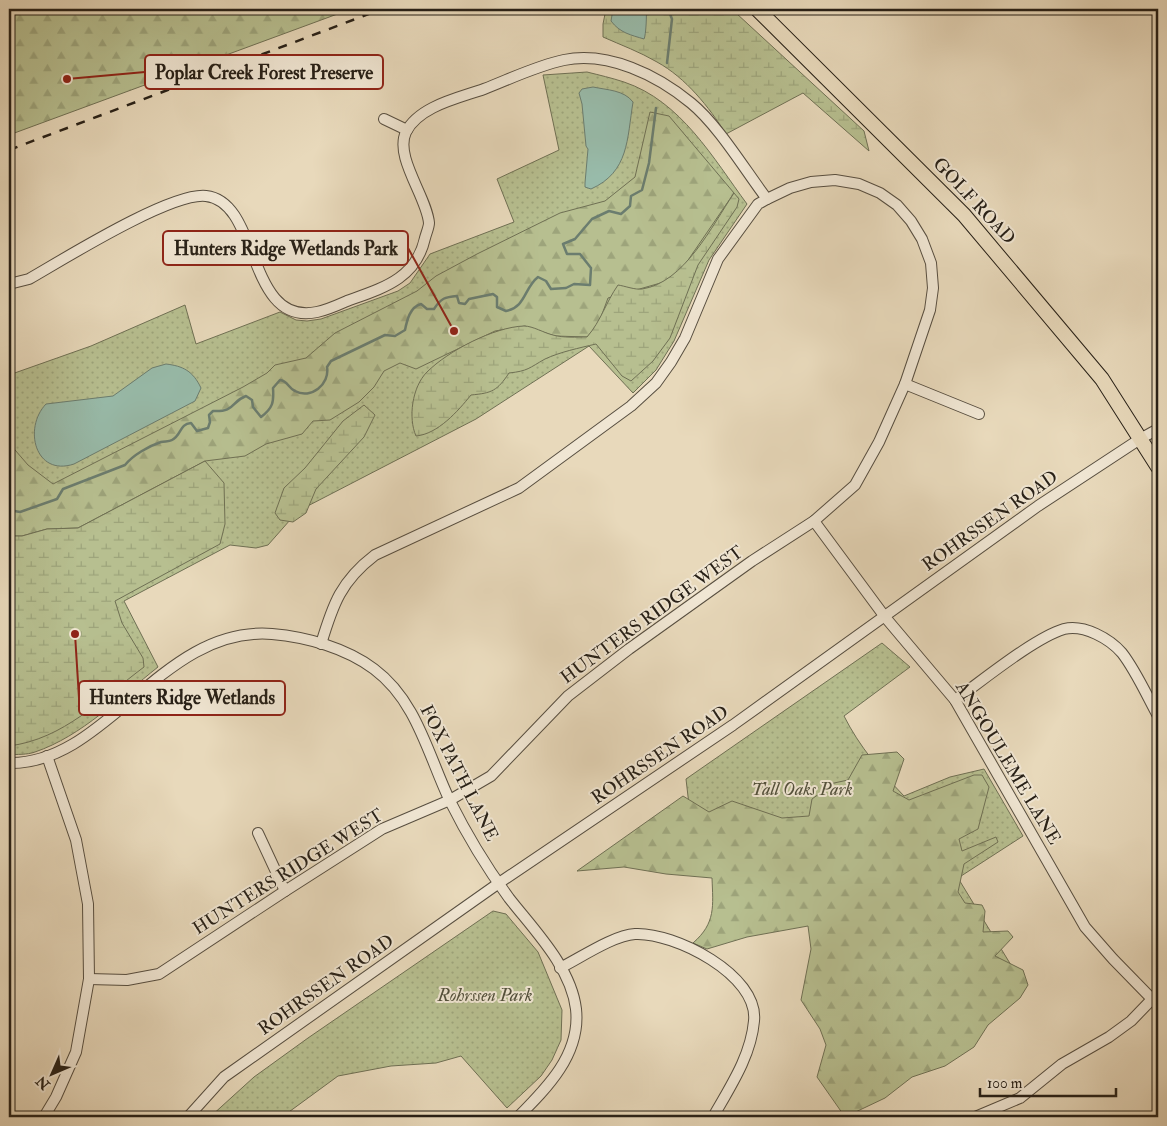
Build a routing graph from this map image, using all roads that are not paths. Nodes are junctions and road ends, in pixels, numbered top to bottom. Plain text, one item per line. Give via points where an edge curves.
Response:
1 (757, 9) edge
2 (384, 119) dead end
3 (407, 130) junction
4 (767, 199) junction
5 (9, 284) edge
6 (905, 384) junction
7 (979, 414) dead end
8 (1158, 429) edge
9 (1140, 439) junction
10 (1158, 467) edge
11 (814, 521) junction
12 (885, 617) junction
13 (321, 644) junction
14 (955, 700) junction
15 (1158, 716) edge
16 (47, 756) junction
17 (9, 763) edge
18 (450, 800) junction
19 (258, 833) dead end
20 (499, 884) junction
21 (284, 891) junction
22 (560, 968) junction
23 (89, 979) junction
24 (1155, 996) edge
25 (44, 1117) edge
26 (188, 1117) edge
27 (518, 1117) edge
28 (713, 1117) edge
29 (975, 1117) edge

1 - 9 main road, GOLF ROAD via 964,215 1102,380
2 - 3 street
3 - 4 street via 428,110 543,66 588,57 613,61 655,80 691,103
3 - 5 street via 403,141 406,160 429,223 422,252 400,278 386,287 317,312 297,313 284,307 274,298 265,282 232,211 218,200 205,196 156,209 29,278
4 - 6 street, HUNTERS RIDGE WEST via 811,182 835,180 859,184 880,193 911,221 931,262 933,288 930,310
4 - 13 street, HUNTERS RIDGE WEST via 758,204 718,259 685,338 656,382 631,406 519,488 375,555 360,566 338,593
6 - 7 street
6 - 11 street, HUNTERS RIDGE WEST via 855,485
8 - 9 street, ROHRSSEN ROAD
9 - 10 main road, GOLF ROAD
9 - 12 street, ROHRSSEN ROAD via 1038,506
11 - 12 street, ANGOULEME LANE
11 - 18 street, HUNTERS RIDGE WEST via 629,648 568,696 491,776
12 - 14 street, ANGOULEME LANE
12 - 20 street, ROHRSSEN ROAD
13 - 16 street, FOX PATH LANE via 270,634 220,641 171,668 88,734
13 - 18 street, FOX PATH LANE via 374,669 395,689 417,722
14 - 15 street via 1025,651 1065,629 1085,630 1105,638 1122,654
14 - 24 street, ANGOULEME LANE via 1085,927 1113,959
16 - 17 street, FOX PATH LANE
16 - 23 street via 76,840 88,904
18 - 20 street, FOX PATH LANE
18 - 21 street, HUNTERS RIDGE WEST via 382,829
19 - 21 street
20 - 22 street, FOX PATH LANE
20 - 26 street, ROHRSSEN ROAD via 224,1077
21 - 23 street, HUNTERS RIDGE WEST via 159,974 127,980
22 - 27 street, FOX PATH LANE via 570,984 576,1011 574,1040 562,1068
22 - 28 street via 617,939 634,934 655,935 716,960 746,994 754,1010 754,1020 740,1070
23 - 25 street via 76,1052
24 - 29 street via 1109,1037 1062,1064 1020,1098

